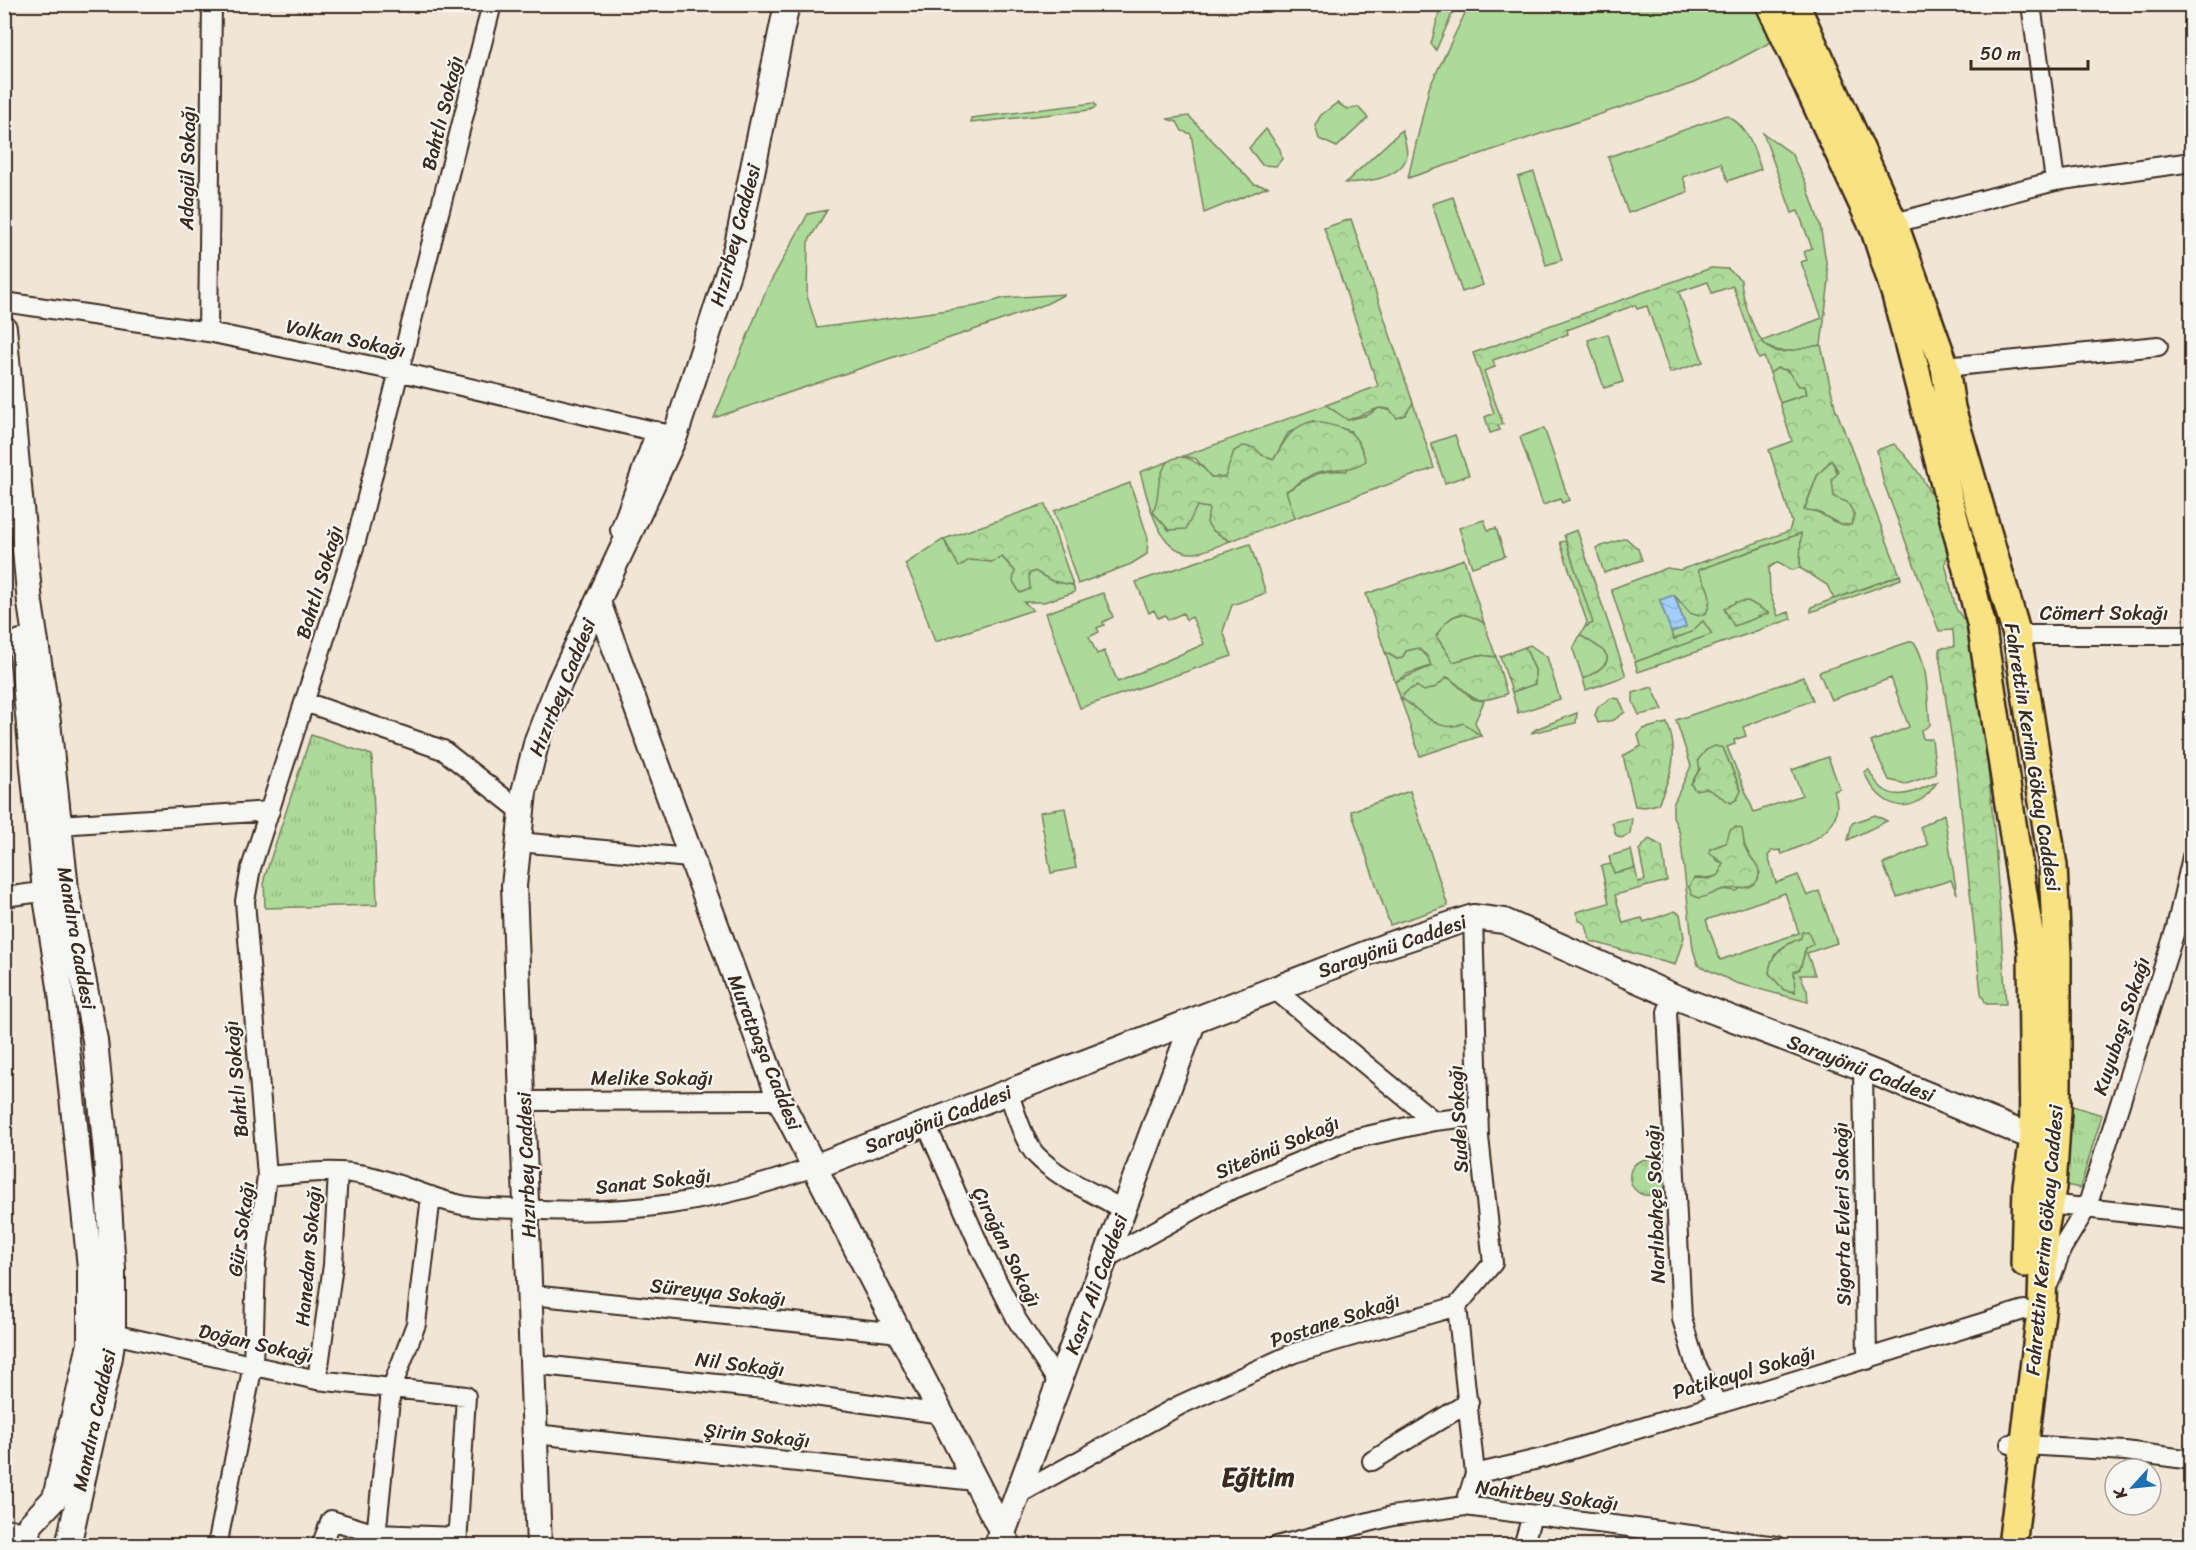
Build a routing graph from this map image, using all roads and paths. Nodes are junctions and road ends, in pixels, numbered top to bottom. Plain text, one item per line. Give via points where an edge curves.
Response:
1 (212, 4) edge
2 (492, 4) edge
3 (788, 4) edge
4 (1770, 4) edge
5 (1795, 4) edge
6 (2031, 4) edge
7 (2192, 162) edge
8 (2055, 181) junction
9 (1884, 226) junction
10 (4, 302) edge
11 (4, 328) edge
12 (208, 332) junction
13 (2158, 346) dead end
14 (1945, 367) junction
15 (401, 372) junction
16 (666, 434) junction
17 (4, 482) edge
18 (620, 530) dead end
19 (638, 540) dead end
20 (600, 608) junction
21 (2017, 635) junction
22 (2192, 635) edge
23 (305, 702) junction
24 (270, 811) junction
25 (522, 812) junction
26 (59, 825) junction
27 (519, 842) junction
28 (2192, 857) edge
29 (689, 858) junction
30 (56, 890) junction
31 (4, 897) edge
32 (1473, 917) junction
33 (1274, 989) junction
34 (1673, 996) junction
35 (1194, 1020) junction
36 (1863, 1068) junction
37 (1008, 1091) junction
38 (780, 1100) junction
39 (523, 1101) junction
40 (1479, 1116) junction
41 (1434, 1121) junction
42 (926, 1124) junction
43 (2034, 1138) junction
44 (814, 1167) junction
45 (338, 1172) junction
46 (267, 1176) junction
47 (431, 1196) junction
48 (2049, 1204) junction
49 (2087, 1207) junction
50 (527, 1209) junction
51 (1123, 1210) junction
52 (2192, 1220) edge
53 (2026, 1224) junction
54 (1106, 1257) junction
55 (531, 1295) junction
56 (1457, 1306) junction
57 (2033, 1307) junction
58 (900, 1333) junction
59 (113, 1334) junction
60 (1867, 1360) junction
61 (533, 1364) junction
62 (253, 1365) junction
63 (317, 1380) junction
64 (1059, 1384) junction
65 (391, 1390) junction
66 (1469, 1402) junction
67 (1717, 1403) junction
68 (942, 1414) junction
69 (535, 1434) junction
70 (2017, 1444) junction
71 (2192, 1460) edge
72 (1372, 1461) dead end
73 (1475, 1474) junction
74 (975, 1480) junction
75 (1017, 1495) junction
76 (1465, 1506) junction
77 (1532, 1516) junction
78 (27, 1530) edge
79 (376, 1539) edge
80 (68, 1540) edge
81 (1675, 1540) edge
82 (457, 1541) edge
83 (1002, 1541) edge
84 (217, 1545) edge
85 (321, 1545) edge
86 (539, 1545) edge
87 (1277, 1545) edge
88 (1523, 1545) edge
89 (1777, 1545) edge
90 (1997, 1545) edge
91 (2012, 1545) edge

1 - 12 street, Adagül Sokağı
2 - 15 street, Bahtlı Sokağı
3 - 16 street, Hızırbey Caddesi via 737,245
4 - 9 main road, Fahrettin Kerim Gökay Caddesi
5 - 9 main road, Fahrettin Kerim Gökay Caddesi
6 - 8 street
7 - 8 street
8 - 9 street
9 - 14 main road, Fahrettin Kerim Gökay Caddesi
9 - 43 main road, Fahrettin Kerim Gökay Caddesi via 1981,623 2032,952
10 - 12 street, Volkan Sokağı
11 - 26 street, Mandıra Caddesi via 30,603
12 - 15 street, Volkan Sokağı
13 - 14 street
14 - 21 main road, Fahrettin Kerim Gökay Caddesi via 1951,408
15 - 16 street, Volkan Sokağı
15 - 23 street, Bahtlı Sokağı via 356,541
16 - 18 street, Hızırbey Caddesi
16 - 20 street, Hızırbey Caddesi
17 - 30 street, Mandıra Caddesi
19 - 20 street, Hızırbey Caddesi
20 - 25 street, Hızırbey Caddesi via 537,740
20 - 29 street, Muratpaşa Caddesi
21 - 22 street, Cömert Sokağı
21 - 48 main road, Fahrettin Kerim Gökay Caddesi via 2052,866 2057,954 2057,1111
23 - 24 street, Bahtlı Sokağı
23 - 25 street via 443,750
24 - 26 street
24 - 46 street, Bahtlı Sokağı via 245,901
25 - 27 street, Hızırbey Caddesi
26 - 30 street, Mandıra Caddesi
27 - 29 street
27 - 39 street, Hızırbey Caddesi via 514,886
28 - 49 street, Kuyubaşı Sokağı via 2176,928
29 - 38 street, Muratpaşa Caddesi
30 - 31 street
30 - 59 street, Mandıra Caddesi via 96,1051 106,1153
30 - 78 street, Mandıra Caddesi via 61,993 90,1267 90,1344 55,1498
32 - 33 street, Sarayönü Caddesi
32 - 34 street, Sarayönü Caddesi via 1503,921
32 - 40 street, Sude Sokağı
33 - 35 street, Sarayönü Caddesi
33 - 41 street
34 - 36 street, Sarayönü Caddesi
34 - 67 street, Narlıbahçe Sokağı via 1667,1012 1683,1319 1695,1363
35 - 37 street, Sarayönü Caddesi
35 - 51 street, Kasrı Ali Caddesi
36 - 43 street, Sarayönü Caddesi
36 - 60 street, Sigorta Evleri Sokağı
37 - 42 street, Sarayönü Caddesi
37 - 51 street via 1036,1155 1069,1181
38 - 39 street, Melike Sokağı
38 - 44 street, Muratpaşa Caddesi
39 - 50 street, Hızırbey Caddesi
40 - 41 street, Siteönü Sokağı
40 - 56 street, Sude Sokağı via 1493,1263
41 - 54 street, Siteönü Sokağı via 1342,1143 1224,1193
42 - 44 street, Sarayönü Caddesi
42 - 64 street, Çırağan Sokağı via 991,1270 1017,1320
43 - 53 main road, Fahrettin Kerim Gökay Caddesi
44 - 50 street, Sanat Sokağı via 699,1201 629,1209
44 - 58 street, Muratpaşa Caddesi
45 - 46 street, Gür Sokağı
45 - 47 street, Gür Sokağı via 360,1174
45 - 63 street, Hanedan Sokağı via 333,1265
46 - 62 street, Gür Sokağı via 256,1262
47 - 50 street, Gür Sokağı via 463,1205
47 - 65 street via 416,1324
48 - 49 street
48 - 53 main road
48 - 57 main road, Fahrettin Kerim Gökay Caddesi
49 - 52 street
49 - 57 street, Kuyubaşı Sokağı
50 - 55 street, Hızırbey Caddesi
51 - 54 street, Kasrı Ali Caddesi
53 - 57 main road, Fahrettin Kerim Gökay Caddesi
54 - 64 street, Kasrı Ali Caddesi
55 - 58 street, Süreyya Sokağı
55 - 61 street, Hızırbey Caddesi
56 - 66 street
56 - 75 street, Postane Sokağı via 1294,1353 1180,1405
57 - 60 street, Patikayol Sokağı
57 - 70 main road, Fahrettin Kerim Gökay Caddesi
58 - 68 street, Muratpaşa Caddesi
59 - 62 street, Doğan Sokağı
59 - 80 street, Mandıra Caddesi
60 - 67 street, Patikayol Sokağı
61 - 68 street, Nil Sokağı via 772,1390
61 - 69 street, Hızırbey Caddesi
62 - 63 street, Doğan Sokağı
62 - 84 street, Gür Sokağı
63 - 65 street, Doğan Sokağı
64 - 75 street, Kasrı Ali Caddesi
65 - 79 street
65 - 82 street, Doğan Sokağı via 466,1396
66 - 72 street
66 - 73 street
67 - 73 street, Patikayol Sokağı via 1547,1457
68 - 74 street, Muratpaşa Caddesi
69 - 74 street, Şirin Sokağı
69 - 86 street, Hızırbey Caddesi
70 - 71 street
70 - 90 main road, Fahrettin Kerim Gökay Caddesi
70 - 91 main road, Fahrettin Kerim Gökay Caddesi
73 - 76 street
74 - 83 street, Muratpaşa Caddesi
75 - 83 street, Kasrı Ali Caddesi
76 - 77 street, Nahitbey Sokağı
76 - 87 street, Nahitbey Sokağı via 1392,1516
77 - 81 street, Nahitbey Sokağı
77 - 88 street
78 - 80 street via 60,1514
79 - 82 street
79 - 85 street via 332,1520
81 - 89 street, Nahitbey Sokağı

